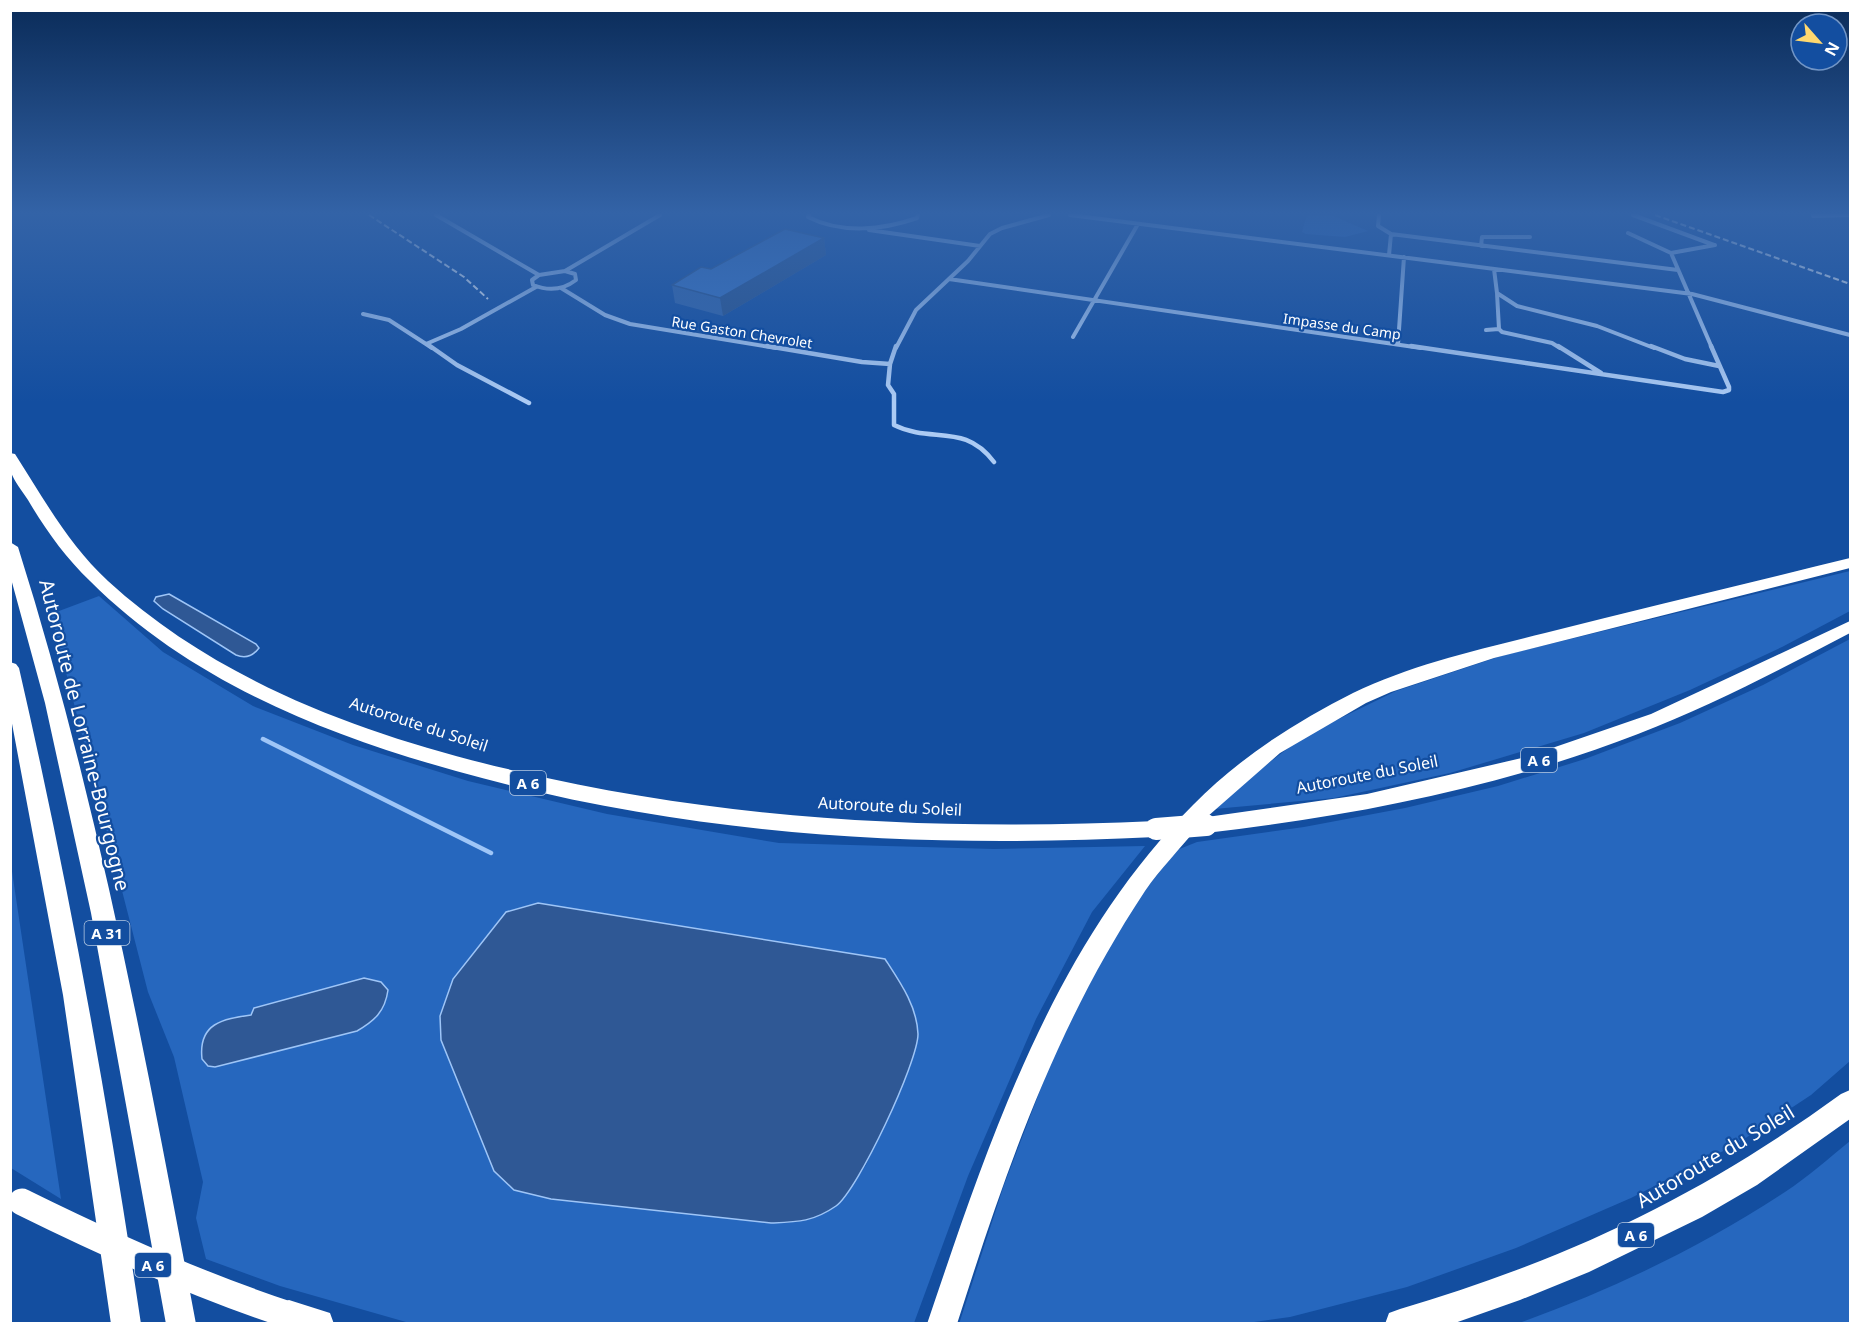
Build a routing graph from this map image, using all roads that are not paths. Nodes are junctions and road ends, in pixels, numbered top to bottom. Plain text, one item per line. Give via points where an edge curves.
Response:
1 (537, 277) edge
2 (576, 277) edge
3 (1108, 277) edge
4 (1403, 277) edge
5 (1495, 277) edge
6 (1558, 277) edge
7 (1681, 277) edge
8 (949, 279) joint
9 (537, 287) junction
10 (561, 288) junction
11 (1497, 293) junction
12 (1688, 294) junction
13 (1094, 301) junction
14 (363, 314) dead end
15 (1499, 329) junction
16 (1486, 330) dead end
17 (1851, 335) edge
18 (1073, 337) dead end
19 (426, 344) junction
20 (1398, 344) junction
21 (891, 363) junction
22 (1719, 366) junction
23 (1604, 376) junction
24 (529, 403) dead end
25 (10, 457) edge
26 (994, 462) dead end
27 (10, 547) edge
28 (1851, 563) edge
29 (1851, 626) edge
30 (10, 668) edge
31 (1851, 1103) edge
32 (16, 1198) edge
33 (126, 1323) edge
34 (181, 1323) edge
35 (319, 1323) edge
36 (942, 1323) edge
37 (1400, 1323) edge

1 - 9 street via 532,283
2 - 10 street
3 - 13 street
4 - 20 street
5 - 11 street
6 - 12 street
7 - 12 street
8 - 13 street, Impasse du Camp
8 - 21 street via 916,310
9 - 10 street
9 - 19 street
10 - 21 street, Rue Gaston Chevrolet via 605,315 630,324 862,362
11 - 15 street
11 - 22 street via 1526,309 1581,321 1673,357
12 - 17 street
12 - 22 street
13 - 18 street
13 - 20 street, Impasse du Camp
14 - 19 street via 394,321
15 - 16 street
15 - 23 street via 1509,335 1552,343
19 - 24 street
20 - 23 street, Impasse du Camp
21 - 26 street via 888,385 894,394 894,425 976,443
22 - 23 street, Impasse du Camp via 1729,387 1727,392
25 - 29 highway, Autoroute du Soleil / A 6, bridge via 39,507 102,585 194,655 264,693 326,721 407,750 498,776 589,796 748,822 928,834 1044,835 1206,825 1386,798 1528,764 1611,737 1743,681
27 - 34 highway, Autoroute de Lorraine-Bourgogne / A 31 via 56,710 87,841
28 - 36 highway via 1436,668 1331,712 1234,777 1154,860 1090,955 1014,1120
30 - 33 highway, A 31 via 65,940
31 - 37 highway, Autoroute du Soleil / A 6 via 1768,1162 1648,1230 1517,1286
32 - 35 highway, A 6, bridge via 160,1268 232,1297

